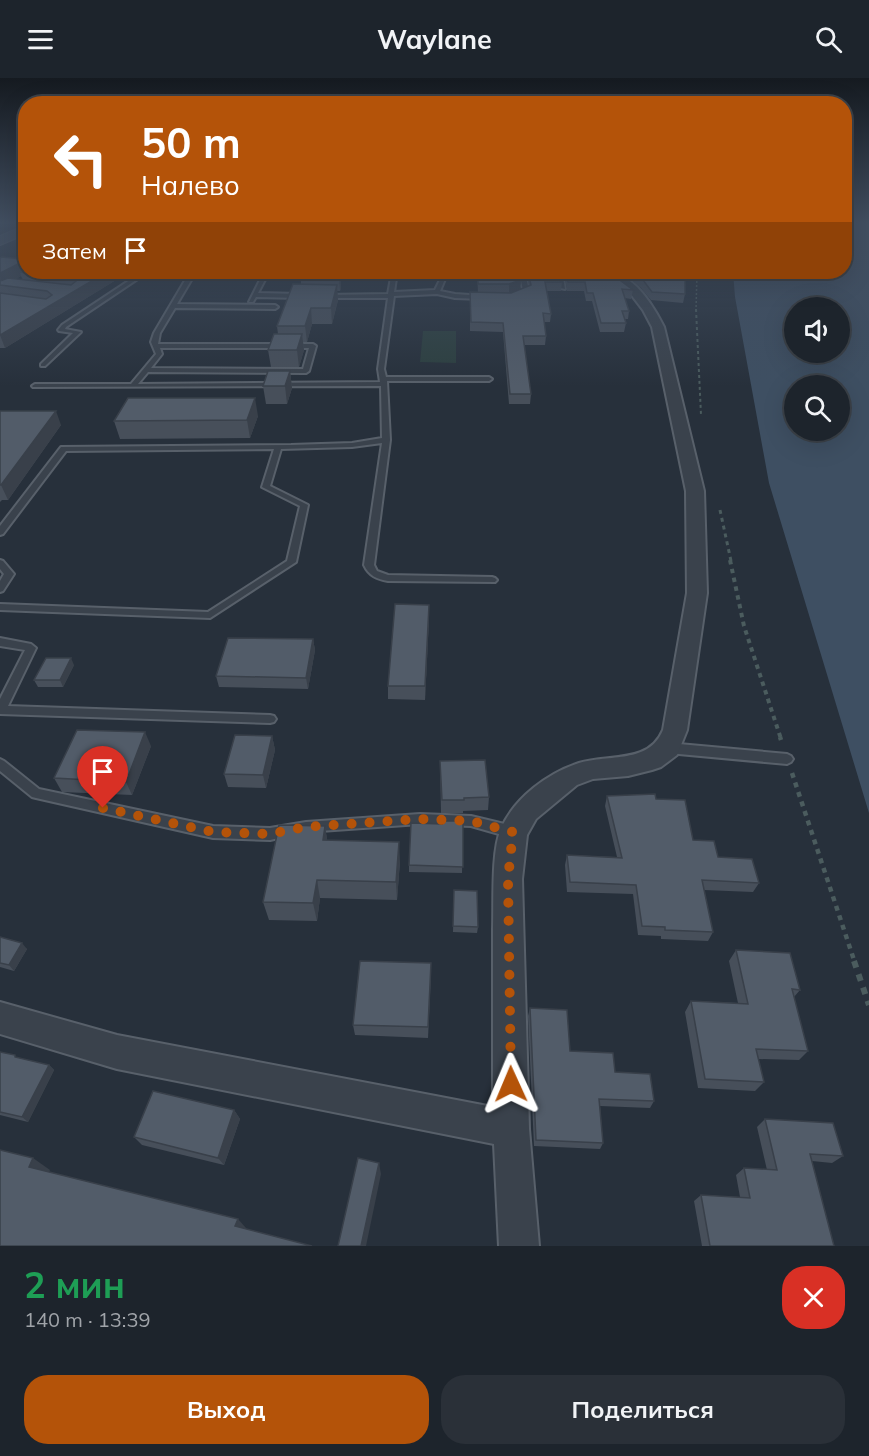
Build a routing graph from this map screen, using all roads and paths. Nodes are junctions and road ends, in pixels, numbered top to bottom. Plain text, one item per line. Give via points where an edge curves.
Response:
1 (134, 279) edge
2 (188, 279) edge
3 (262, 279) edge
4 (393, 279) edge
5 (443, 279) edge
6 (523, 279) edge
7 (560, 279) edge
8 (618, 279) edge
9 (697, 279) edge
10 (562, 288) edge
11 (437, 292) junction
12 (254, 295) junction
13 (391, 295) junction
14 (311, 296) edge
15 (322, 296) edge
16 (488, 297) edge
17 (510, 297) edge
18 (172, 306) junction
19 (248, 307) junction
20 (275, 307) dead end
21 (155, 345) junction
22 (43, 365) dead end
23 (147, 370) junction
24 (489, 380) dead end
25 (384, 382) junction
26 (35, 386) dead end
27 (133, 386) junction
28 (702, 420) dead end
29 (386, 440) junction
30 (278, 448) junction
31 (719, 509) dead end
32 (0, 532) edge
33 (0, 563) edge
34 (492, 580) dead end
35 (0, 589) edge
36 (0, 607) edge
37 (0, 642) edge
38 (270, 719) dead end
39 (668, 748) junction
40 (787, 759) junction
41 (0, 764) edge
42 (513, 832) junction
43 (869, 1005) edge
44 (0, 1018) edge
45 (511, 1129) junction
46 (519, 1246) edge

1 - 22 lane via 64,326 61,330 78,332
2 - 18 lane
3 - 12 lane
4 - 13 lane
5 - 11 lane
6 - 17 lane via 526,291
7 - 10 lane
8 - 39 street via 634,291 658,327 695,491 698,593 675,730
9 - 28 path
11 - 13 lane
11 - 16 lane
12 - 14 lane
12 - 19 lane
13 - 15 lane
13 - 25 lane via 381,369
18 - 19 lane
18 - 21 lane
19 - 20 lane
21 - 23 lane via 159,354
21 - 23 lane via 312,346 306,372
23 - 27 lane
24 - 25 lane
25 - 27 lane
25 - 29 lane
26 - 27 lane
29 - 30 lane
29 - 34 lane via 371,571 388,578
30 - 32 lane via 64,449
30 - 36 lane via 266,487 304,505 291,562 210,615
31 - 40 path via 744,626
33 - 35 lane via 9,574
37 - 38 lane via 31,648 0,710
39 - 40 lane
39 - 42 street via 652,760 568,777 527,811
40 - 43 path
41 - 42 lane via 36,794 213,832 270,834 306,827 420,819 471,821
42 - 45 street via 508,879
44 - 45 street via 117,1052
45 - 46 street

